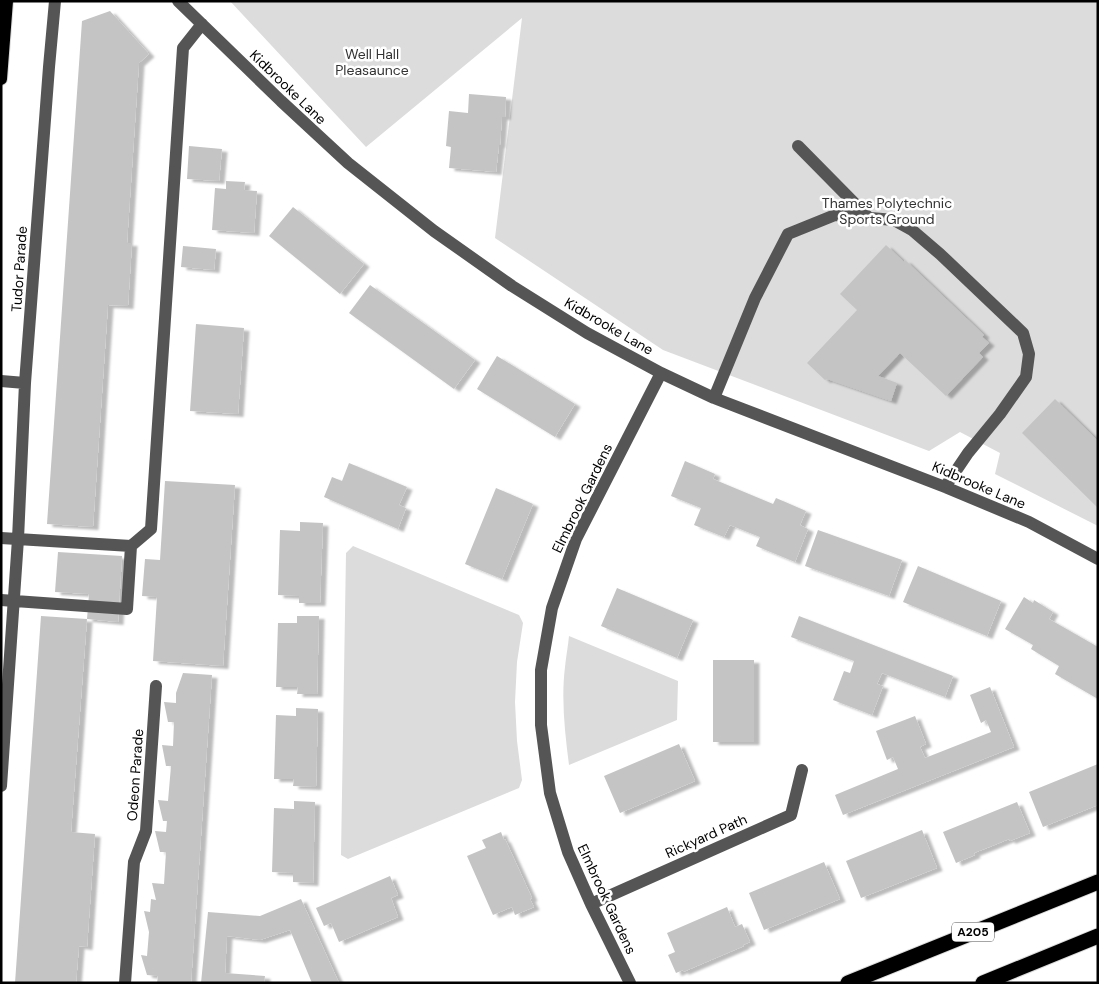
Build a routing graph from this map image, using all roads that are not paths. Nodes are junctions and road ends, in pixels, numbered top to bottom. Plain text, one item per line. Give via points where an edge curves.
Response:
1 (7, 1) edge
2 (55, 1) edge
3 (178, 1) edge
4 (202, 24) junction
5 (1, 79) edge
6 (798, 146) dead end
7 (869, 218) junction
8 (661, 374) junction
9 (1, 381) edge
10 (25, 383) junction
11 (714, 398) junction
12 (945, 487) junction
13 (1, 538) edge
14 (18, 539) junction
15 (131, 546) junction
16 (1098, 559) edge
17 (8, 600) edge
18 (156, 686) dead end
19 (802, 770) dead end
20 (1, 786) edge
21 (1098, 882) edge
22 (591, 904) junction
23 (1098, 936) edge
24 (125, 983) edge
25 (630, 983) edge
26 (848, 983) edge
27 (983, 983) edge

1 - 5 main road
2 - 10 street, Tudor Parade
3 - 4 street, Kidbrooke Lane
4 - 8 street, Kidbrooke Lane via 348,164 434,231 512,286
4 - 15 street via 183,48 151,529
6 - 7 street
7 - 11 street via 835,215 788,234 755,298
7 - 12 street via 894,220 912,230 1023,333 1029,354 1026,376
8 - 11 street, Kidbrooke Lane
8 - 22 street, Elmbrook Gardens via 576,539 552,608 541,670 540,725 550,792 568,852
9 - 10 street
10 - 14 street, Tudor Parade
11 - 12 street, Kidbrooke Lane
12 - 16 street, Kidbrooke Lane via 1029,522
13 - 14 street
14 - 15 street
14 - 17 street, Tudor Parade
15 - 17 street via 127,609
17 - 20 street, Tudor Parade
18 - 24 street, Odeon Parade via 146,831 134,862
19 - 22 street, Rickyard Path via 791,816
21 - 26 highway, A205
22 - 25 street, Elmbrook Gardens
23 - 27 highway

